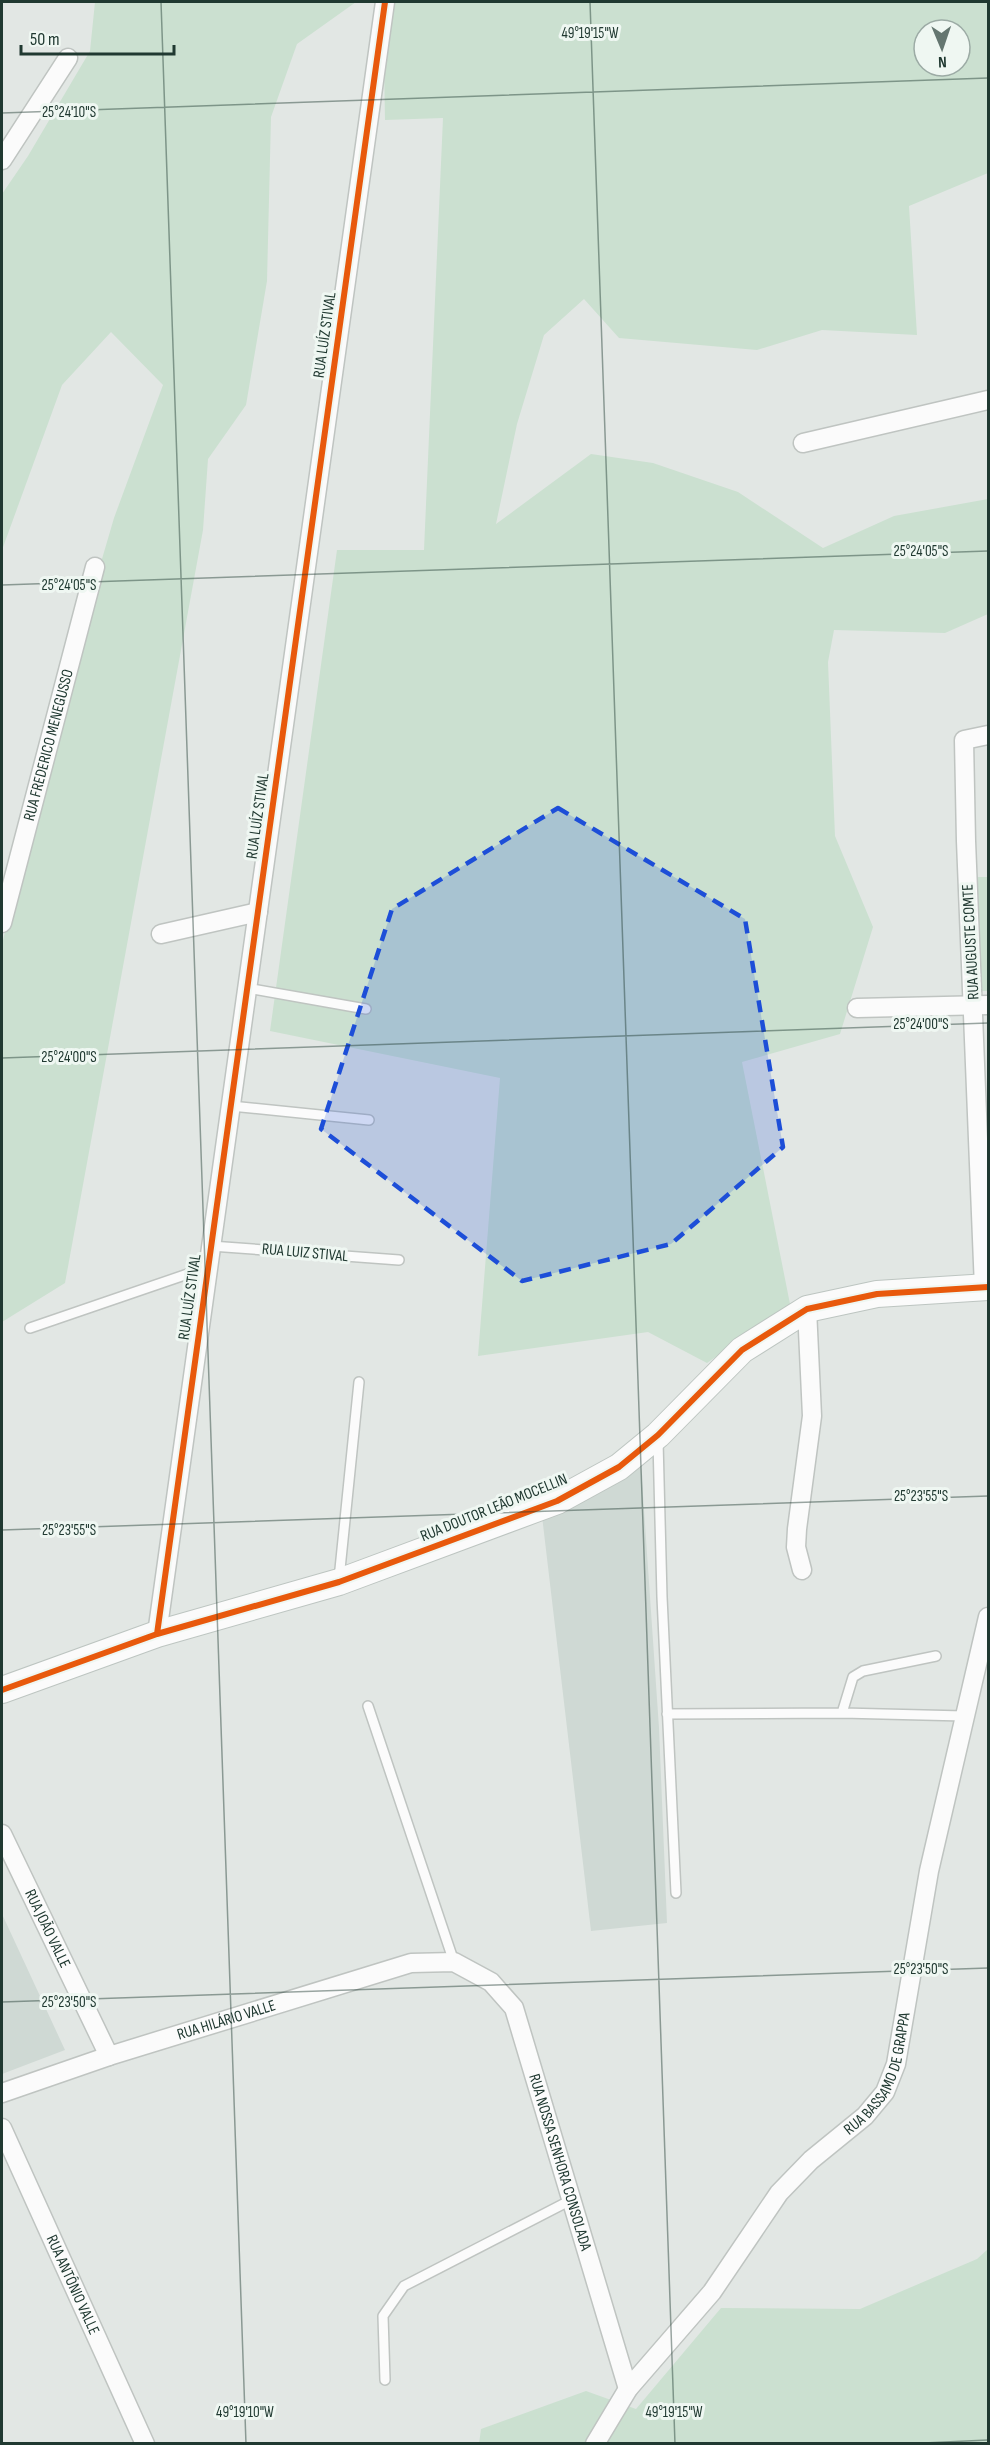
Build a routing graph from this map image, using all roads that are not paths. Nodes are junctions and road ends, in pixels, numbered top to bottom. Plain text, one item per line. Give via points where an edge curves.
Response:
1 (385, 2) edge
2 (68, 58) dead end
3 (2, 160) edge
4 (988, 400) edge
5 (803, 443) dead end
6 (95, 567) dead end
7 (988, 735) edge
8 (258, 912) junction
9 (2, 923) edge
10 (161, 934) dead end
11 (247, 988) junction
12 (981, 1005) edge
13 (857, 1008) dead end
14 (366, 1010) dead end
15 (231, 1106) junction
16 (369, 1120) dead end
17 (211, 1245) junction
18 (399, 1260) dead end
19 (208, 1267) junction
20 (986, 1287) edge
21 (807, 1309) junction
22 (30, 1328) dead end
23 (359, 1382) dead end
24 (658, 1435) junction
25 (802, 1570) dead end
26 (339, 1582) junction
27 (988, 1617) edge
28 (157, 1634) junction
29 (936, 1656) dead end
30 (2, 1690) edge
31 (368, 1706) dead end
32 (842, 1713) junction
33 (667, 1714) junction
34 (964, 1716) junction
35 (2, 1834) edge
36 (676, 1893) dead end
37 (454, 1962) junction
38 (109, 2056) junction
39 (2, 2093) edge
40 (2, 2128) edge
41 (571, 2200) junction
42 (385, 2380) dead end
43 (628, 2389) junction
44 (145, 2444) edge
45 (595, 2444) edge

1 - 8 street, RUA LUÍZ STIVAL
2 - 3 street
4 - 5 street
6 - 9 street, RUA FREDERICO MENEGUSSO
7 - 12 street, RUA AUGUSTE COMTE via 964,740 966,841
8 - 10 street
8 - 11 street, RUA LUÍZ STIVAL
11 - 14 lane
11 - 15 street, RUA LUÍZ STIVAL
12 - 13 street
12 - 20 street, RUA AUGUSTE COMTE
15 - 16 lane
15 - 17 street, RUA LUÍZ STIVAL
17 - 18 lane, RUA LUIZ STIVAL
17 - 19 street, RUA LUÍZ STIVAL
19 - 22 lane
19 - 28 street, RUA LUÍZ STIVAL
20 - 21 street, RUA DOUTOR LEÃO MOCELLIN via 877,1294
21 - 24 street, RUA DOUTOR LEÃO MOCELLIN via 742,1350
21 - 25 street via 812,1416 797,1529 796,1547
23 - 26 lane
24 - 26 street, RUA DOUTOR LEÃO MOCELLIN via 619,1467 557,1502
24 - 33 lane
26 - 28 street, RUA DOUTOR LEÃO MOCELLIN
27 - 34 street, RUA BASSAMO DE GRAPPA
28 - 30 street, RUA DOUTOR LEÃO MOCELLIN
29 - 32 lane via 863,1671 853,1677
31 - 37 lane
32 - 33 lane
32 - 34 lane
33 - 36 lane
34 - 43 street, RUA BASSAMO DE GRAPPA via 929,1871 896,2064 885,2092 865,2116 811,2160 779,2193 712,2292
35 - 38 street, RUA JOÃO VALLE
37 - 38 street, RUA HILÁRIO VALLE via 411,1964
37 - 41 street, RUA NOSSA SENHORA CONSOLADA via 491,1982 514,2008
38 - 39 street, RUA HILÁRIO VALLE
40 - 44 street, RUA ANTÔNIO VALLE
41 - 42 lane via 404,2286 383,2316
41 - 43 street, RUA NOSSA SENHORA CONSOLADA
43 - 45 street, RUA BASSAMO DE GRAPPA

